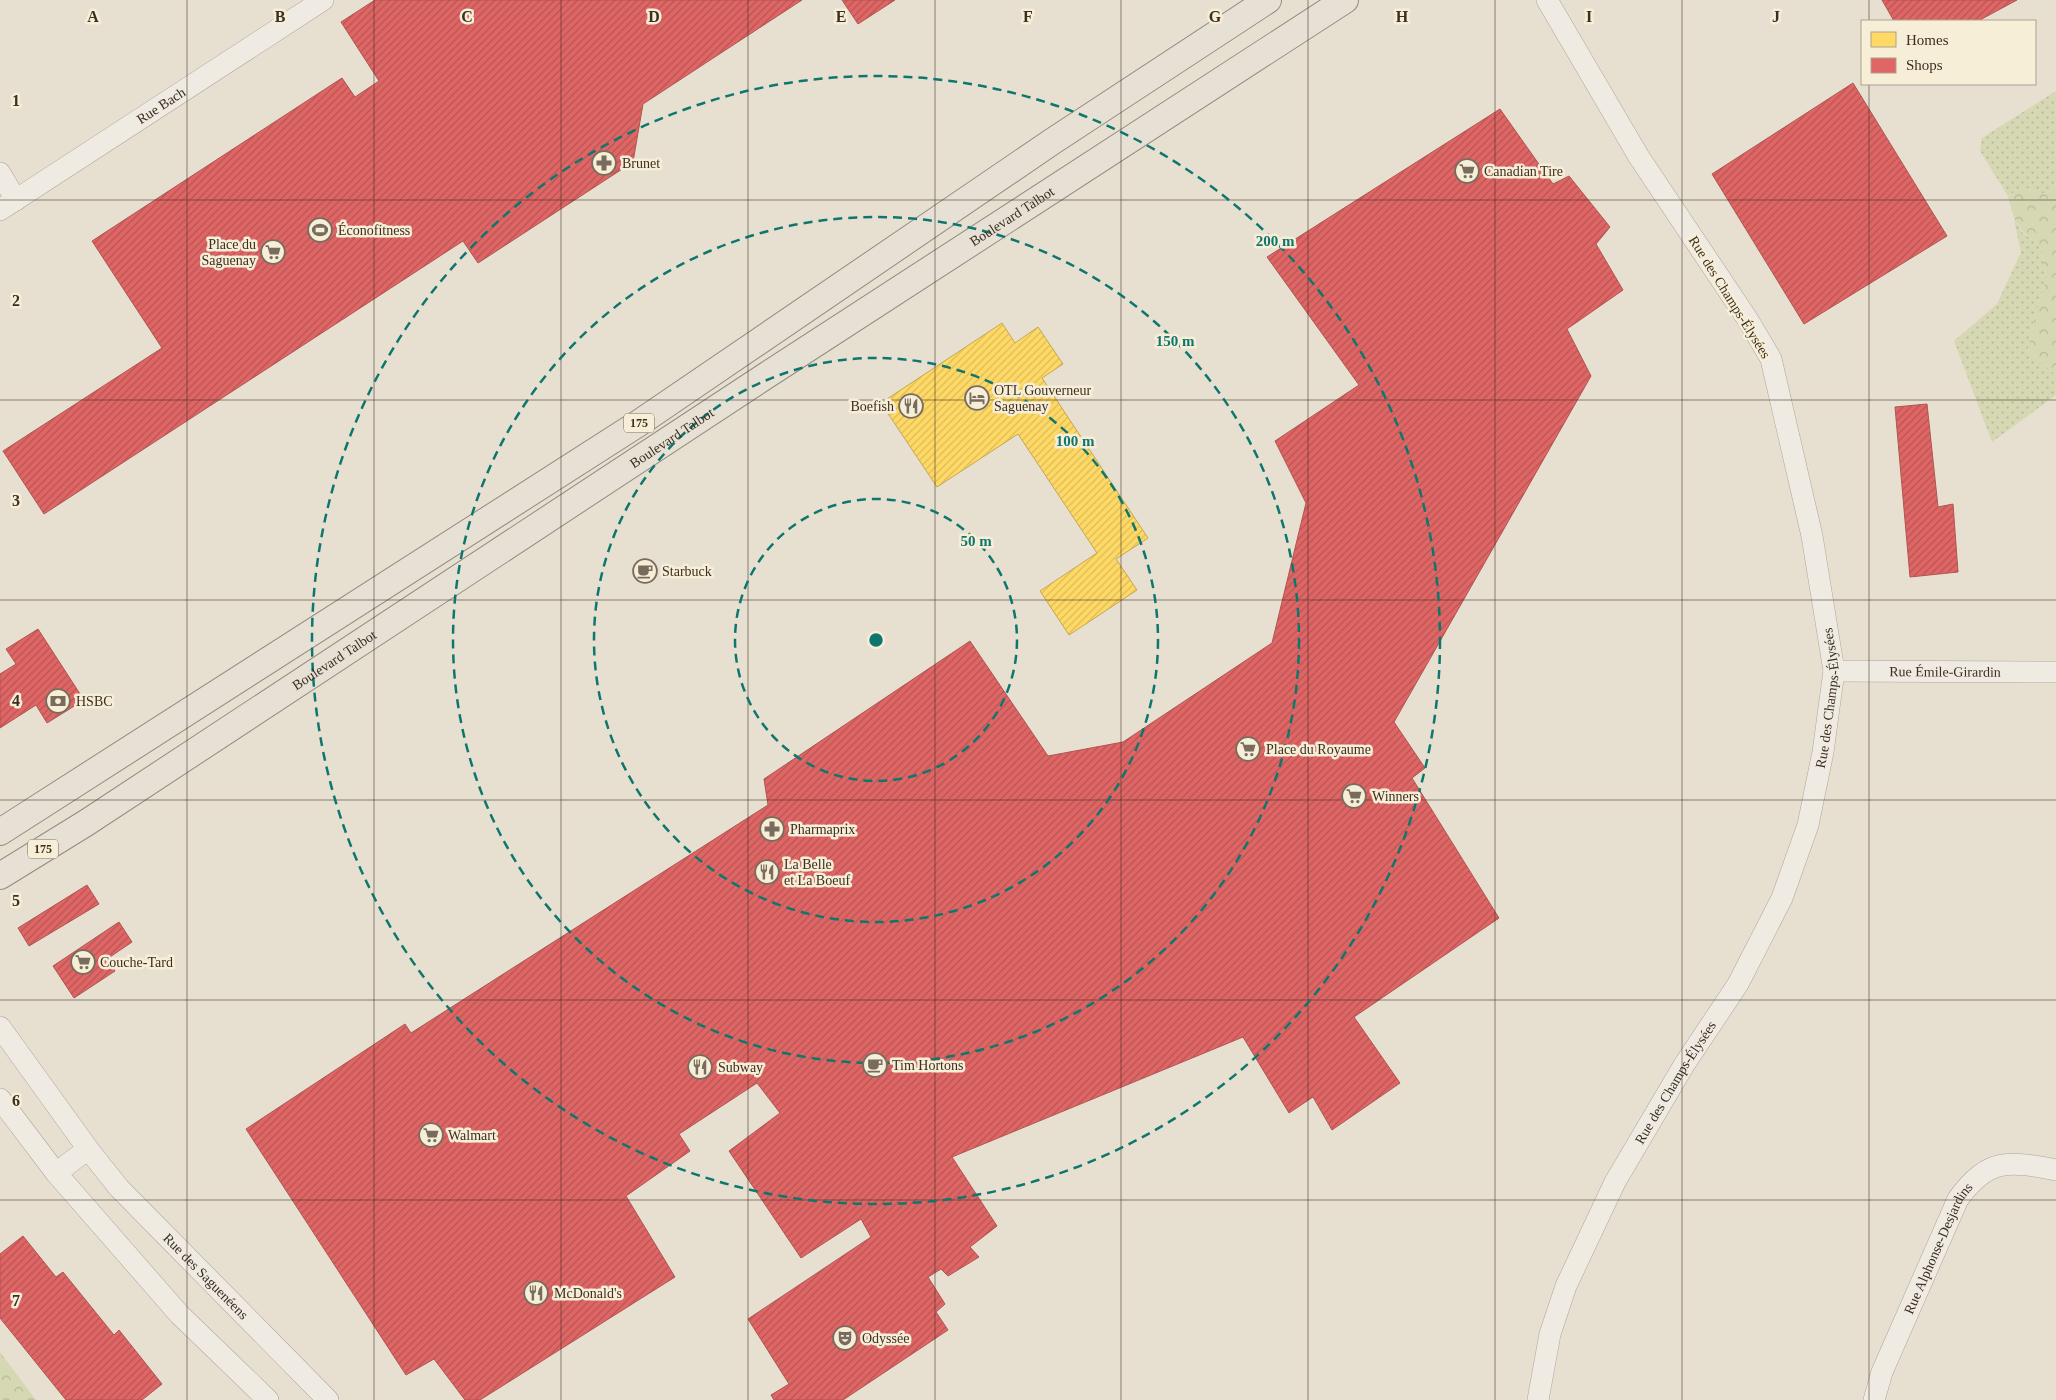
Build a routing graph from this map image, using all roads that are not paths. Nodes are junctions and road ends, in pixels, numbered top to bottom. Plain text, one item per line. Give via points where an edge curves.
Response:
1 (323, 0) edge
2 (1268, 0) edge
3 (1345, 0) edge
4 (1547, 0) edge
5 (0, 173) edge
6 (8, 205) edge
7 (1834, 671) junction
8 (2056, 672) edge
9 (0, 832) edge
10 (0, 876) edge
11 (0, 1027) edge
12 (0, 1099) edge
13 (88, 1149) junction
14 (2056, 1170) edge
15 (56, 1173) junction
16 (268, 1400) edge
17 (328, 1400) edge
18 (1538, 1400) edge
19 (1874, 1400) edge

1 - 6 street, Rue Bach
2 - 9 main road, 175 via 1053,141 638,423
3 - 10 main road, Boulevard Talbot / 175 via 86,823
4 - 7 street, Rue des Champs-Élysées via 1639,157 1771,359 1812,536
5 - 6 street
7 - 8 street, Rue Émile-Girardin
7 - 18 street, Rue des Champs-Élysées via 1823,752 1808,825 1782,898 1738,984 1684,1065 1614,1182 1566,1286 1550,1334
11 - 13 street, Rue des Saguenéens
12 - 15 street
13 - 15 street
13 - 17 street, Rue des Saguenéens via 118,1188
14 - 19 street, Rue Alphonse-Desjardins via 2019,1163 2001,1164 1969,1184 1958,1199 1882,1372
15 - 16 street via 179,1314

